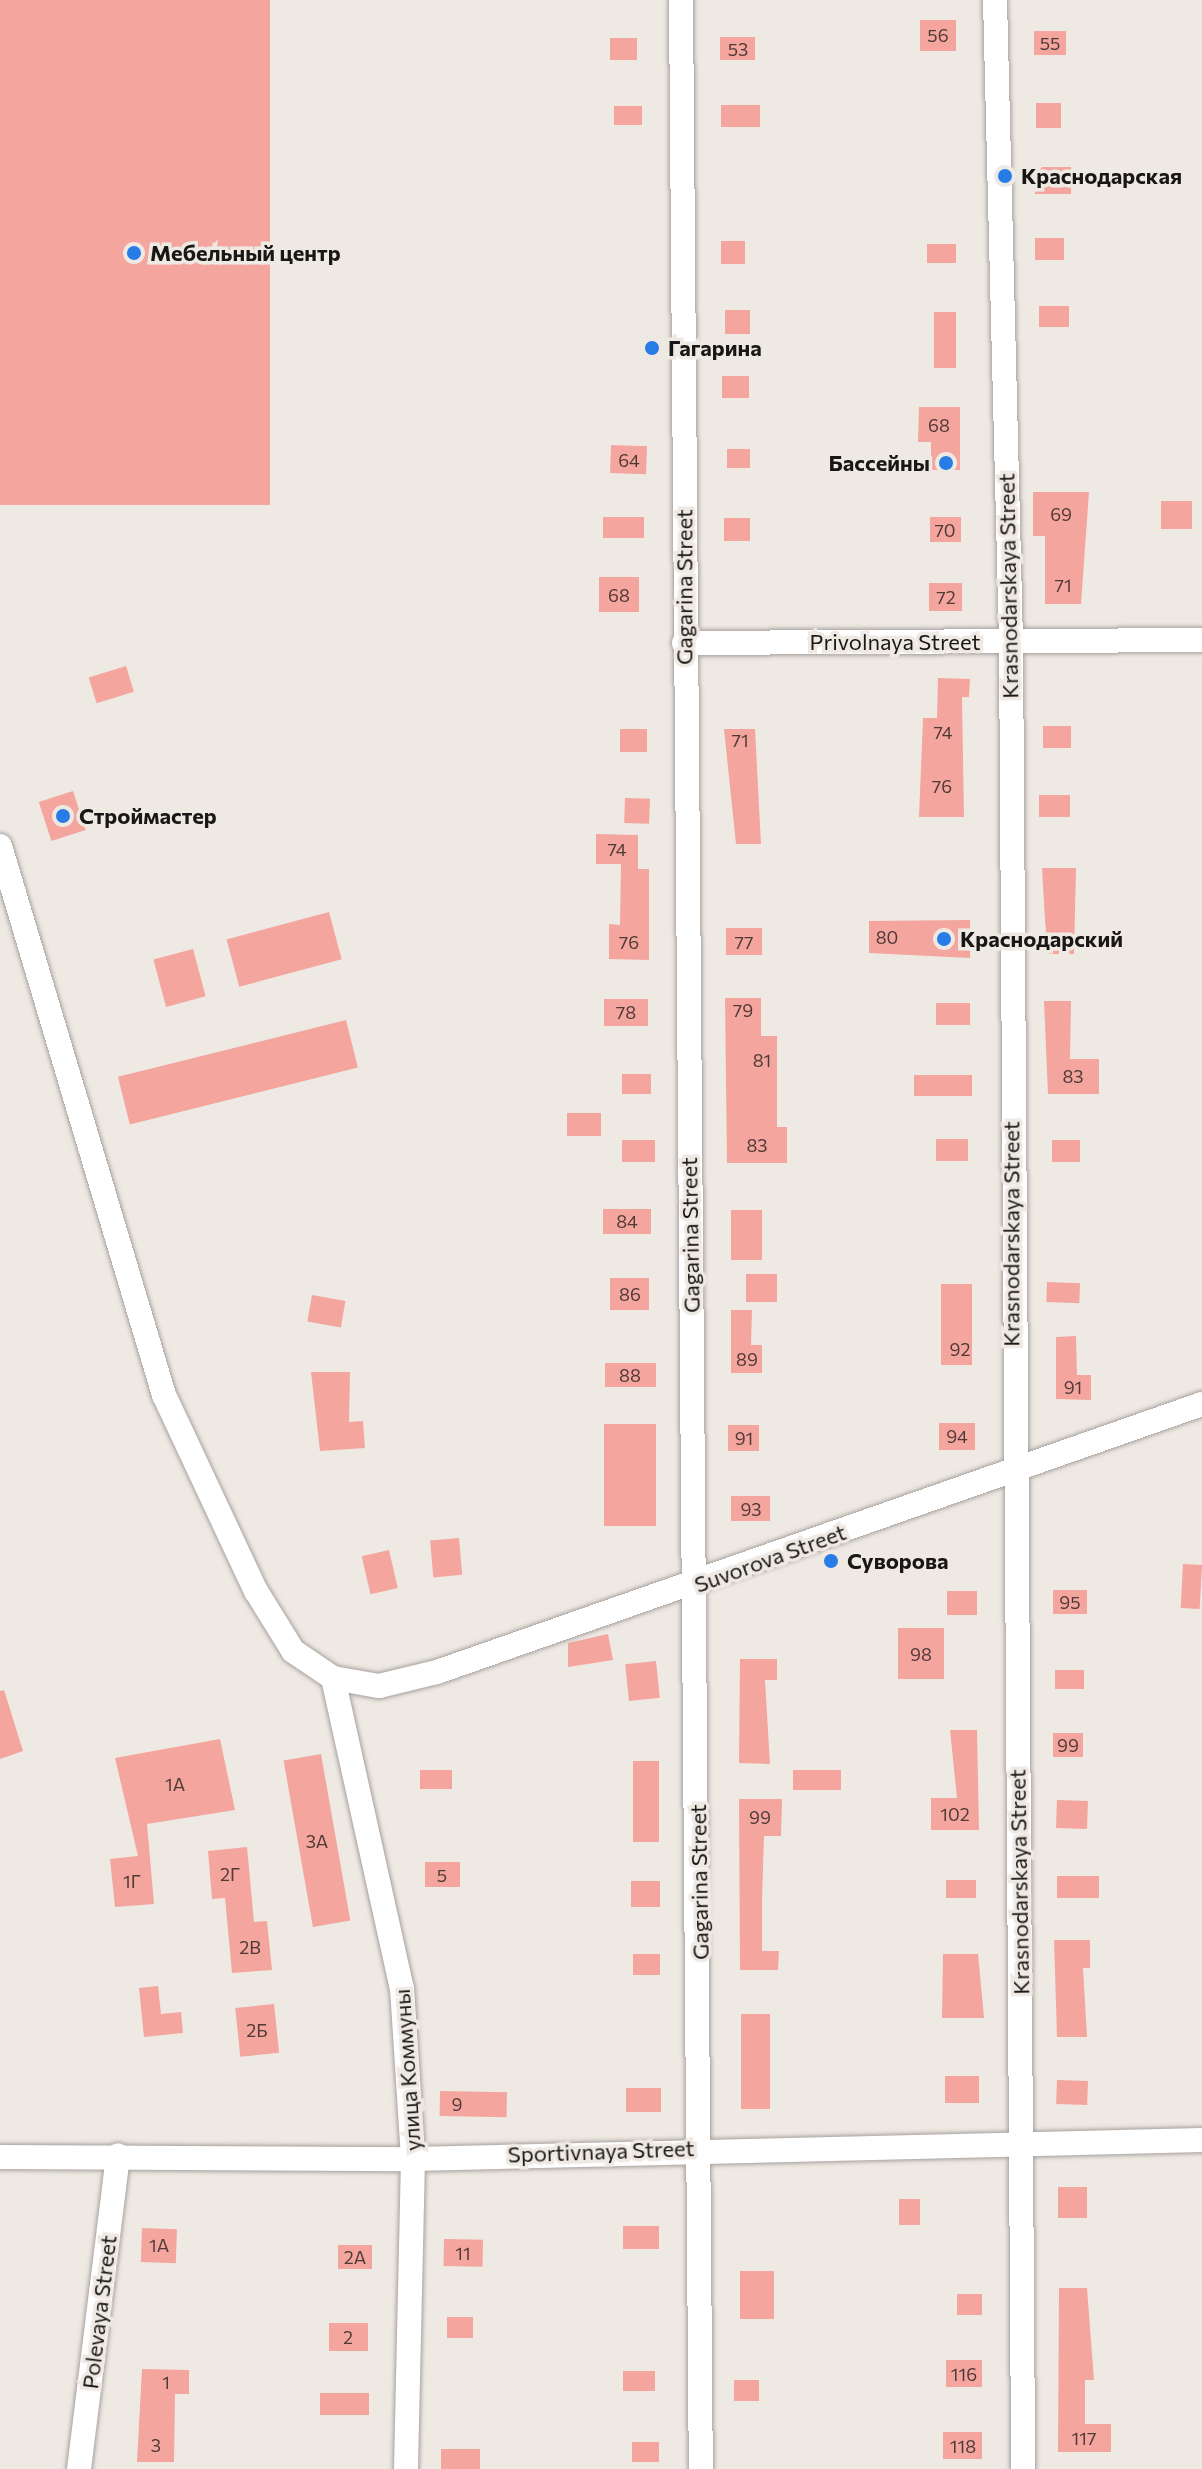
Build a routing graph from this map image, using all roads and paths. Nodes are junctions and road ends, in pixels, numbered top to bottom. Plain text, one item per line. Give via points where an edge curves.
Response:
1 (681, 0) edge
2 (995, 0) edge
3 (1202, 640) edge
4 (1011, 641) junction
5 (684, 643) junction
6 (0, 846) edge
7 (1202, 1404) edge
8 (1012, 1471) junction
9 (694, 1585) junction
10 (333, 1678) junction
11 (1024, 2140) junction
12 (1202, 2140) edge
13 (703, 2147) junction
14 (118, 2155) junction
15 (0, 2157) edge
16 (413, 2159) junction
17 (79, 2469) edge
18 (406, 2469) edge
19 (701, 2469) edge
20 (1023, 2469) edge

1 - 5 street, Gagarina Street
2 - 4 street, Krasnodarskaya Street
3 - 4 street, Privolnaya Street
4 - 5 street, Privolnaya Street
4 - 8 street, Krasnodarskaya Street
5 - 9 street, Gagarina Street
6 - 10 street via 164,1395 256,1591 293,1651
7 - 8 street, Suvorova Street
8 - 9 street, Suvorova Street
8 - 11 street, Krasnodarskaya Street
9 - 10 street, Suvorova Street via 437,1672 379,1686
9 - 13 street, Gagarina Street
10 - 16 street, улица Коммуны via 402,1988
11 - 12 street, Sportivnaya Street
11 - 13 street, Sportivnaya Street
11 - 20 street, Krasnodarskaya Street
13 - 16 street, Sportivnaya Street
13 - 19 street, Gagarina Street
14 - 15 street, Sportivnaya Street
14 - 16 street, Sportivnaya Street
14 - 17 street, Polevaya Street
16 - 18 street, улица Коммуны

